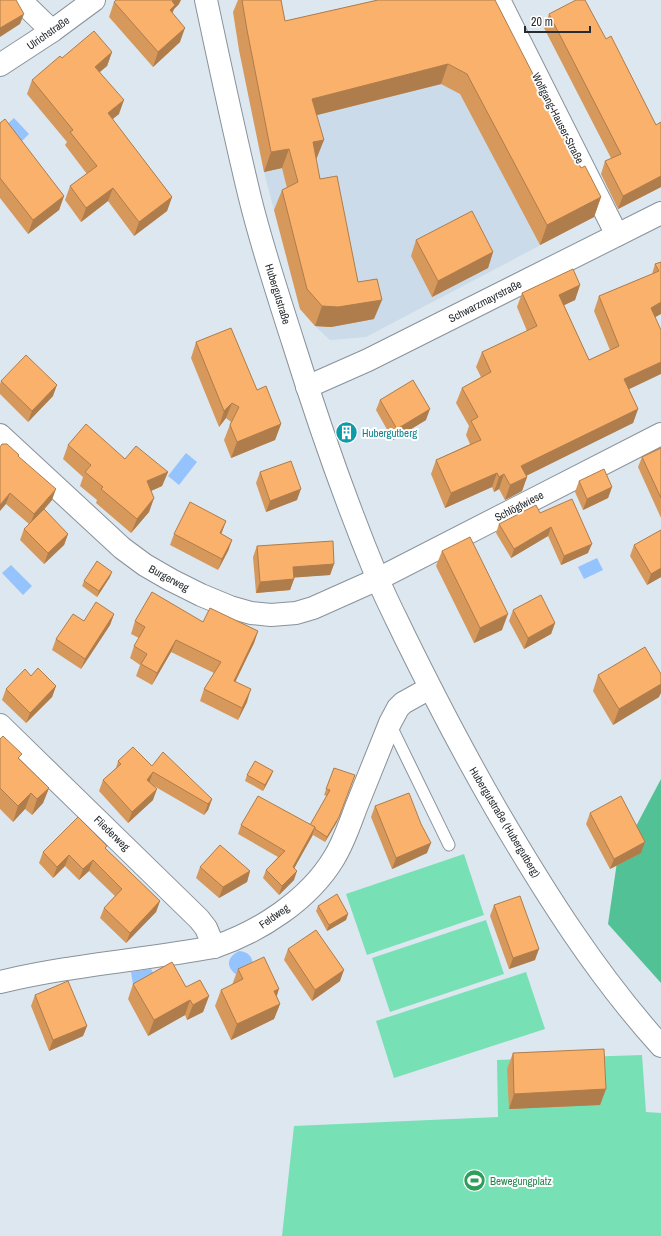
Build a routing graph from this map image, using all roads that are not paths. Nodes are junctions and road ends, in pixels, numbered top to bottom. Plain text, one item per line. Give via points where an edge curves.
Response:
1 (20, 0) edge
2 (94, 0) edge
3 (206, 0) edge
4 (499, 0) edge
5 (52, 31) junction
6 (0, 65) edge
7 (661, 213) edge
8 (617, 235) junction
9 (307, 387) junction
10 (661, 434) edge
11 (0, 435) edge
12 (378, 579) junction
13 (430, 688) junction
14 (390, 724) junction
15 (0, 725) edge
16 (449, 846) dead end
17 (214, 947) junction
18 (0, 982) edge
19 (661, 1046) edge

1 - 5 street
2 - 5 street, Ulrichstraße
3 - 9 street, Hubergutstraße via 228,107 251,200
4 - 8 street, Wolfgang-Hauser-Straße
5 - 6 street, Ulrichstraße
7 - 8 street, Schwarzmayrstraße
8 - 9 street, Schwarzmayrstraße via 368,360
9 - 12 street, Hubergutstraße via 338,477
10 - 12 street, Schlöglwiese
11 - 12 street, Burgerweg via 105,533 140,561 171,580 230,607 271,615 296,613
12 - 13 street, Hubergutstraße (Hubergutberg)
13 - 14 street, Feldweg via 403,703
13 - 19 street, Hubergutstraße (Hubergutberg) via 468,760 555,907 593,963
14 - 16 lane
14 - 17 street, Feldweg via 334,859 303,895 278,914 249,933
15 - 17 street, Fliederweg via 199,919
17 - 18 street, Feldweg via 70,968

